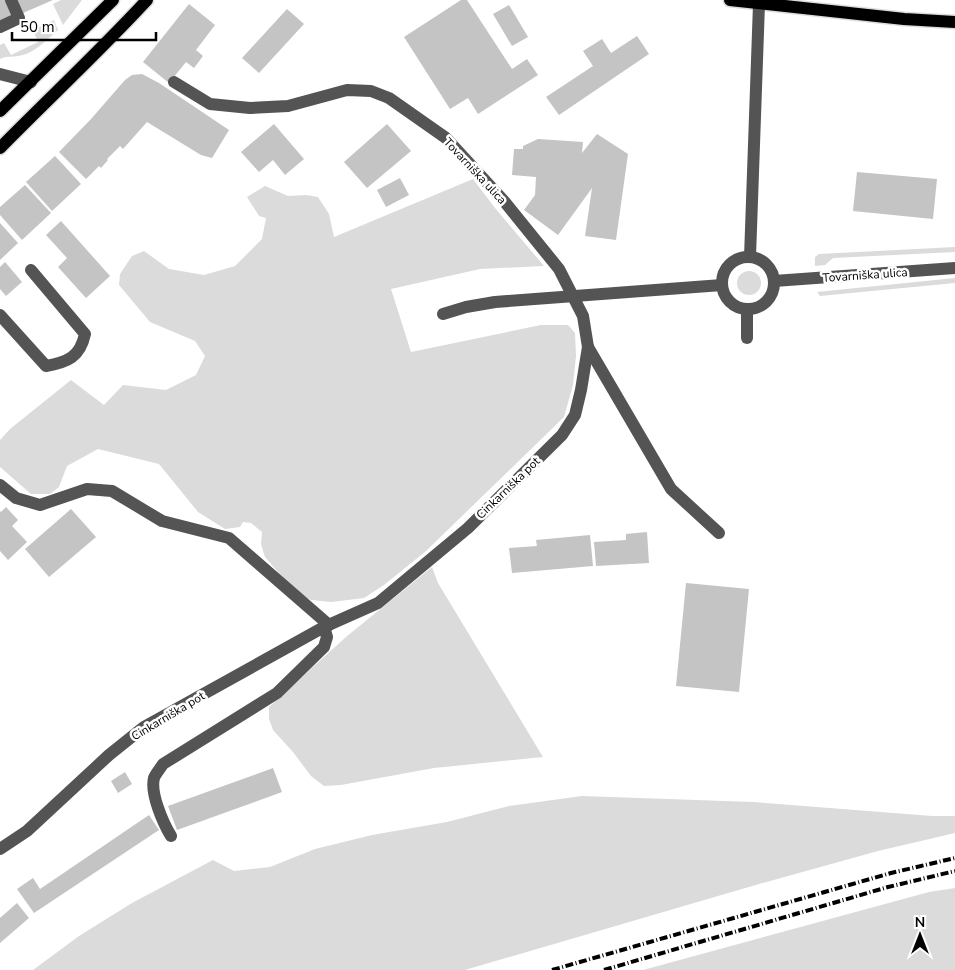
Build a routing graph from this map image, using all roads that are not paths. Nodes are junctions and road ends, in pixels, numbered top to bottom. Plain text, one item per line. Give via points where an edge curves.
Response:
1 (11, 0) edge
2 (105, 0) edge
3 (113, 0) edge
4 (147, 0) edge
5 (154, 0) edge
6 (730, 0) edge
7 (759, 4) junction
8 (99, 14) junction
9 (129, 20) junction
10 (955, 22) edge
11 (0, 27) edge
12 (0, 74) edge
13 (31, 82) junction
14 (174, 82) dead end
15 (0, 111) edge
16 (0, 148) edge
17 (750, 257) junction
18 (955, 268) edge
19 (31, 270) dead end
20 (774, 281) junction
21 (722, 285) junction
22 (573, 297) junction
23 (748, 309) junction
24 (0, 314) edge
25 (443, 314) dead end
26 (748, 338) dead end
27 (588, 347) junction
28 (0, 485) edge
29 (719, 533) dead end
30 (326, 626) junction
31 (171, 836) dead end
32 (0, 849) edge

1 - 11 street via 19,18
2 - 8 main road
3 - 8 main road
4 - 9 main road
5 - 9 main road
6 - 7 main road
7 - 10 main road
7 - 17 street
8 - 13 main road
9 - 16 main road
12 - 13 street
13 - 15 main road
14 - 22 street, Tovarniška ulica via 210,104 250,108 288,106 347,90 371,91 389,98 446,138 504,201 559,269
17 - 20 street via 767,265
17 - 21 street via 730,265
18 - 20 street, Tovarniška ulica
19 - 24 street via 85,334 83,345 62,363 46,366
20 - 23 street via 770,298 756,308
21 - 22 street
21 - 23 street via 730,302
22 - 25 street via 495,302
22 - 27 street, Cinkarniška pot via 582,316
23 - 26 street
27 - 29 street, Cinkarniška pot via 671,489
27 - 30 street, Cinkarniška pot via 575,415 562,435 468,528 378,603
28 - 30 street via 16,498 40,504 87,488 112,491 162,521 229,538
30 - 31 street via 324,647 276,693 163,764 155,776 153,788
30 - 32 street, Cinkarniška pot via 144,727 27,831

